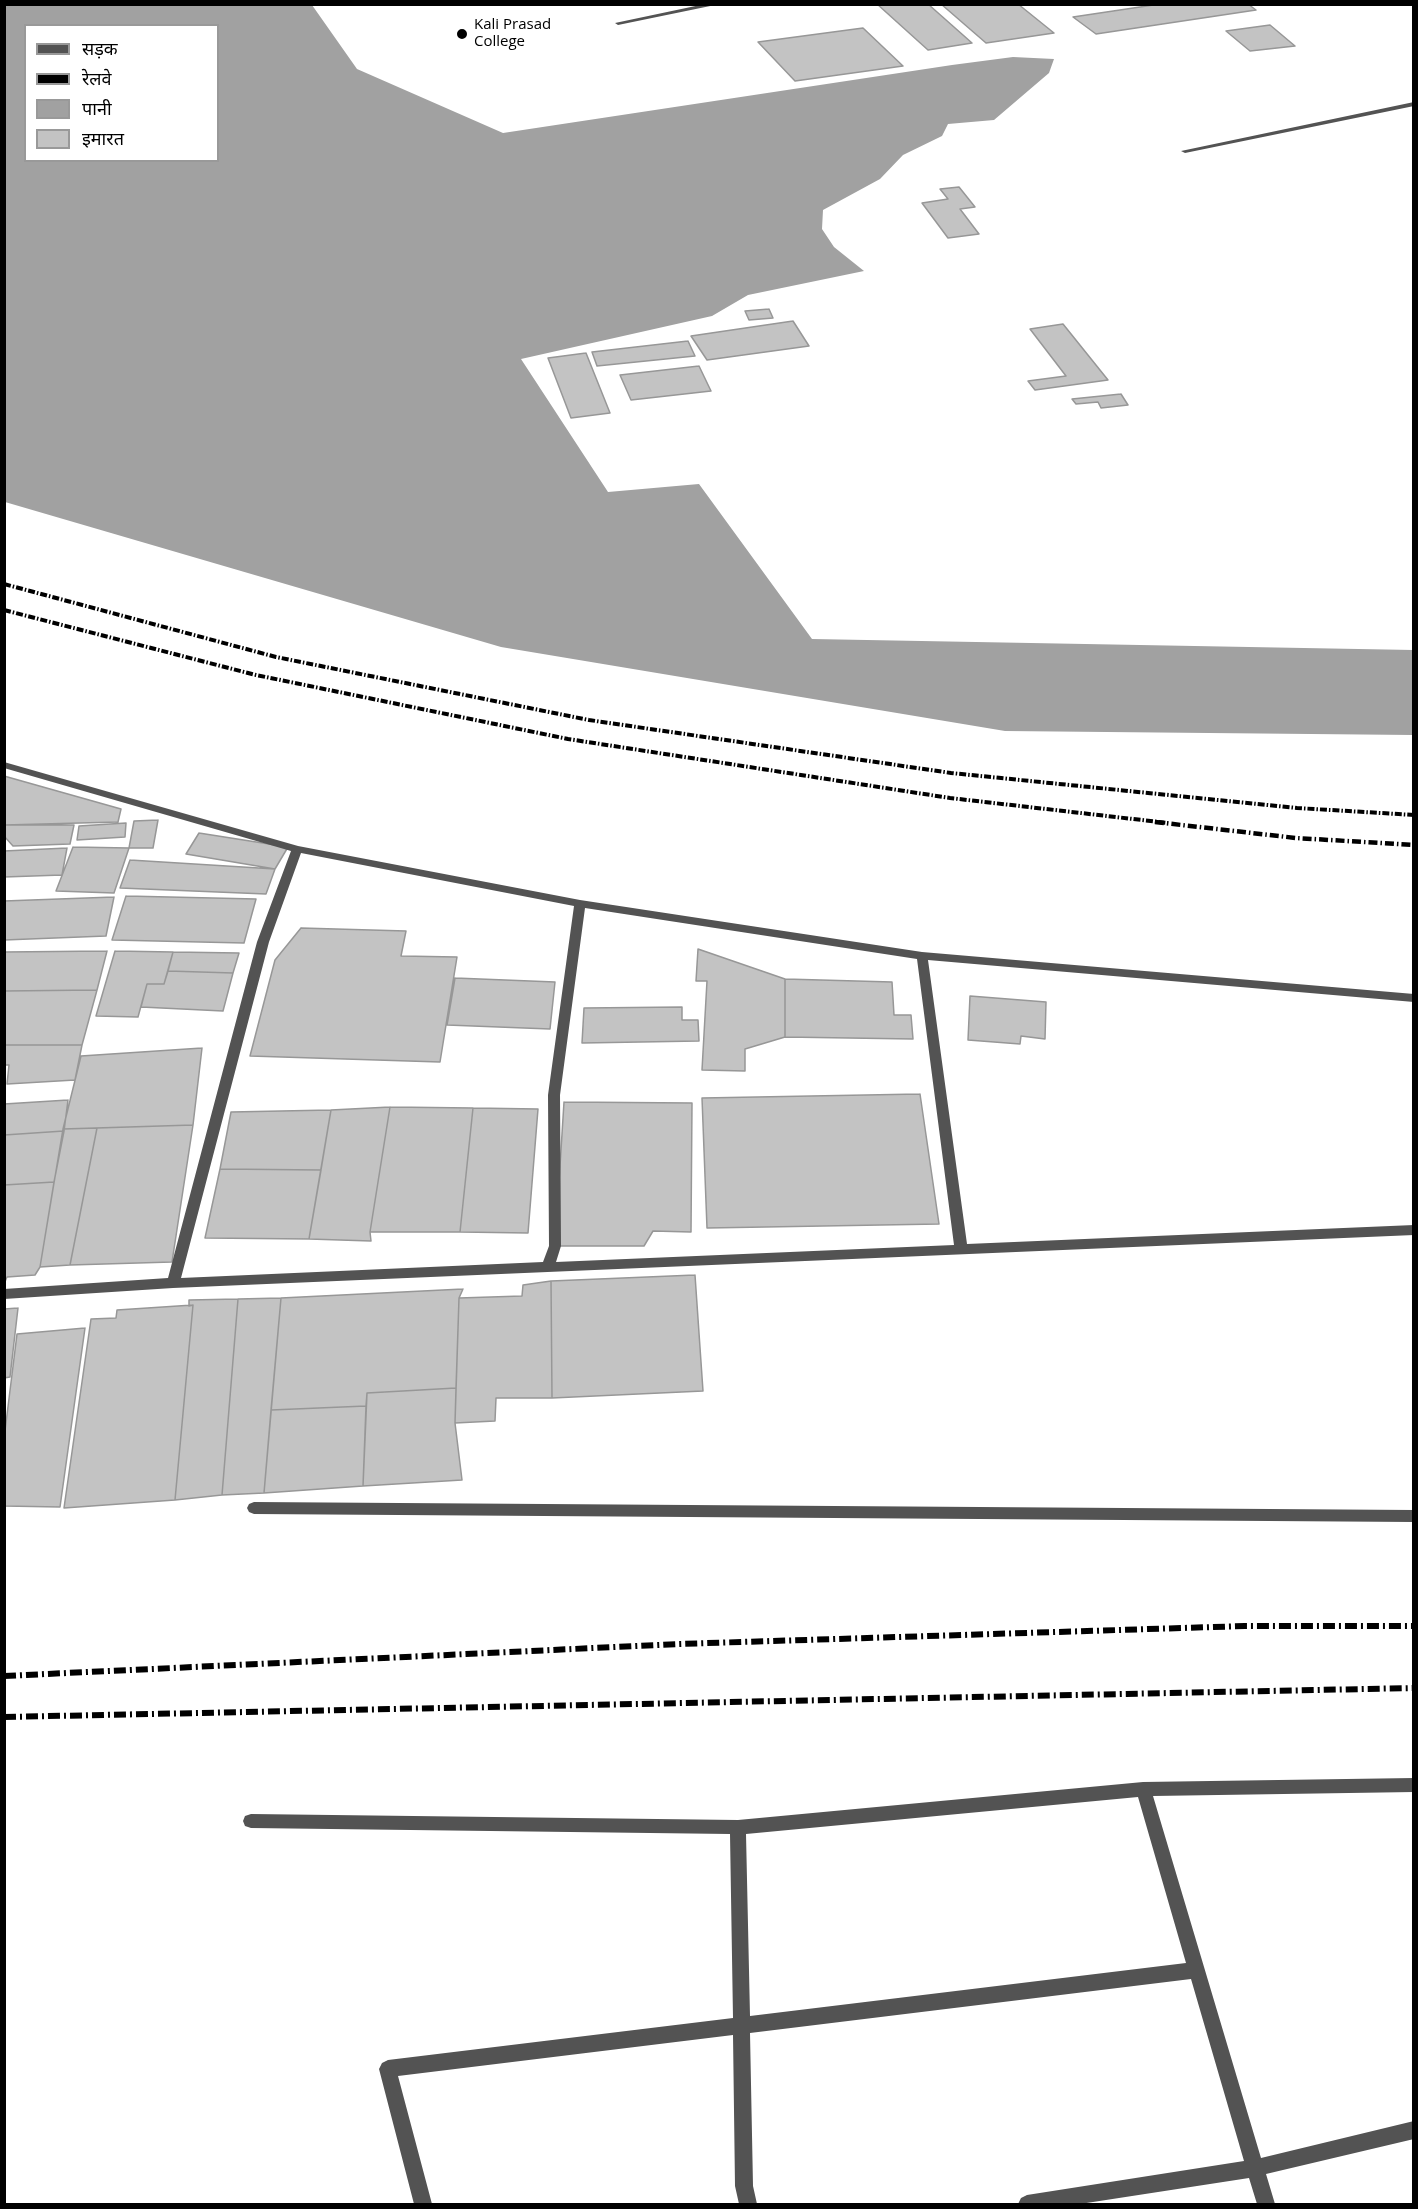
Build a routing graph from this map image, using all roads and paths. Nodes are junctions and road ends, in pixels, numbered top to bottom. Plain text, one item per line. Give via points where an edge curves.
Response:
1 (717, 4) edge
2 (618, 23) dead end
3 (1413, 104) edge
4 (1185, 152) dead end
5 (4, 765) edge
6 (297, 849) junction
7 (580, 904) junction
8 (922, 956) junction
9 (1413, 998) edge
10 (1413, 1230) edge
11 (961, 1250) junction
12 (548, 1267) junction
13 (173, 1283) junction
14 (4, 1294) edge
15 (254, 1508) dead end
16 (1413, 1516) edge
17 (1413, 1785) edge
18 (1143, 1789) junction
19 (251, 1821) dead end
20 (738, 1827) junction
21 (1197, 1970) junction
22 (742, 2026) junction
23 (1413, 2130) edge
24 (1255, 2168) junction
25 (423, 2205) edge
26 (748, 2205) edge
27 (1027, 2205) edge
28 (1266, 2205) edge

1 - 2 street
3 - 4 street
5 - 6 street
6 - 7 street
6 - 13 street via 262,942
7 - 8 street
7 - 12 street via 554,1095 555,1246
8 - 9 street
8 - 11 street
10 - 11 street
11 - 12 street
12 - 13 street
13 - 14 street
15 - 16 street
17 - 18 street
18 - 20 street
18 - 21 street
19 - 20 street
20 - 22 street
21 - 22 street
21 - 24 street
22 - 25 street via 388,2069
22 - 26 street via 744,2186
23 - 24 street
24 - 27 street
24 - 28 street

